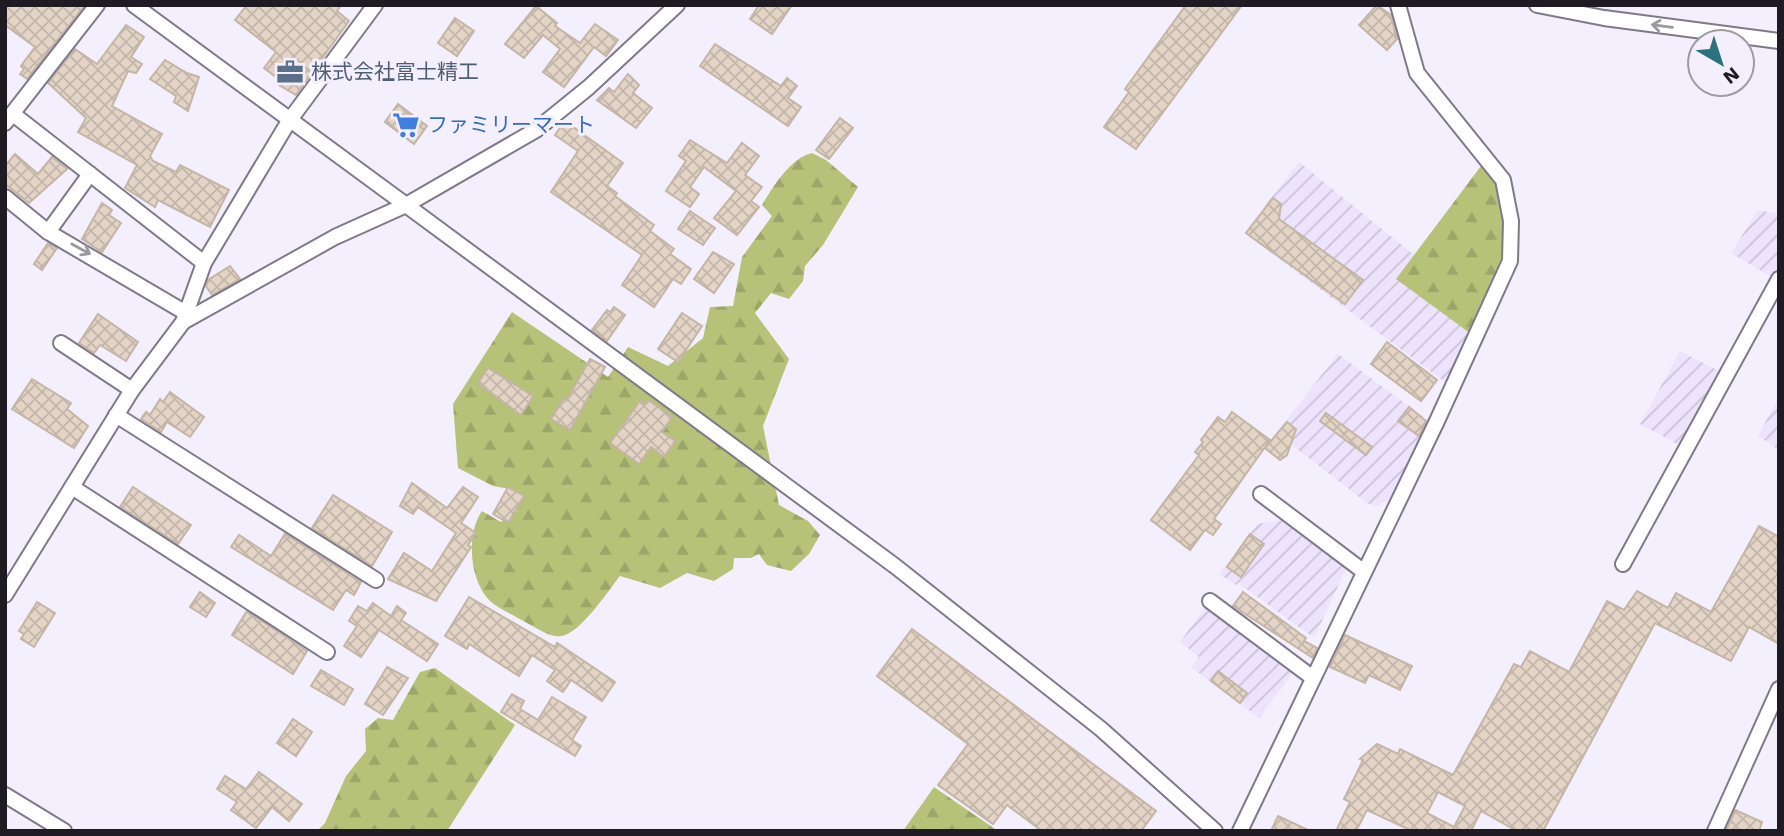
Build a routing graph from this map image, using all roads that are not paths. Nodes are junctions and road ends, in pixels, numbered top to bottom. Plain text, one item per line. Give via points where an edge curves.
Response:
1 (97, 5) edge
2 (134, 5) edge
3 (375, 5) edge
4 (677, 5) edge
5 (1398, 5) edge
6 (1537, 5) edge
7 (1779, 40) edge
8 (9, 118) edge
9 (289, 121) junction
10 (90, 174) junction
11 (5, 197) edge
12 (406, 205) junction
13 (48, 232) junction
14 (204, 263) junction
15 (1779, 279) edge
16 (184, 318) junction
17 (61, 343) dead end
18 (132, 390) junction
19 (116, 415) junction
20 (72, 487) junction
21 (1261, 494) dead end
22 (1623, 564) dead end
23 (1363, 571) junction
24 (376, 580) dead end
25 (5, 594) edge
26 (1210, 601) dead end
27 (327, 652) dead end
28 (1313, 678) junction
29 (1779, 689) edge
30 (5, 794) edge
31 (64, 831) edge
32 (1214, 831) edge
33 (1240, 831) edge
34 (1715, 831) edge

1 - 8 street
2 - 9 street
3 - 9 street
4 - 12 street via 536,130
5 - 23 street via 1417,73 1503,180 1512,241 1504,273
7 -> 6 street
8 - 10 street
9 - 12 street
9 - 14 street
10 - 13 street
10 - 14 street
11 - 13 street
12 - 16 street via 335,237
12 - 32 street via 895,566 1101,729
13 -> 16 street
14 - 16 street
15 - 22 street
16 - 18 street
17 - 18 street
18 - 19 street
19 - 20 street
19 - 24 street
20 - 25 street
20 - 27 street
21 - 23 street
23 - 28 street
26 - 28 street
28 - 33 street
29 - 34 street
30 - 31 street

